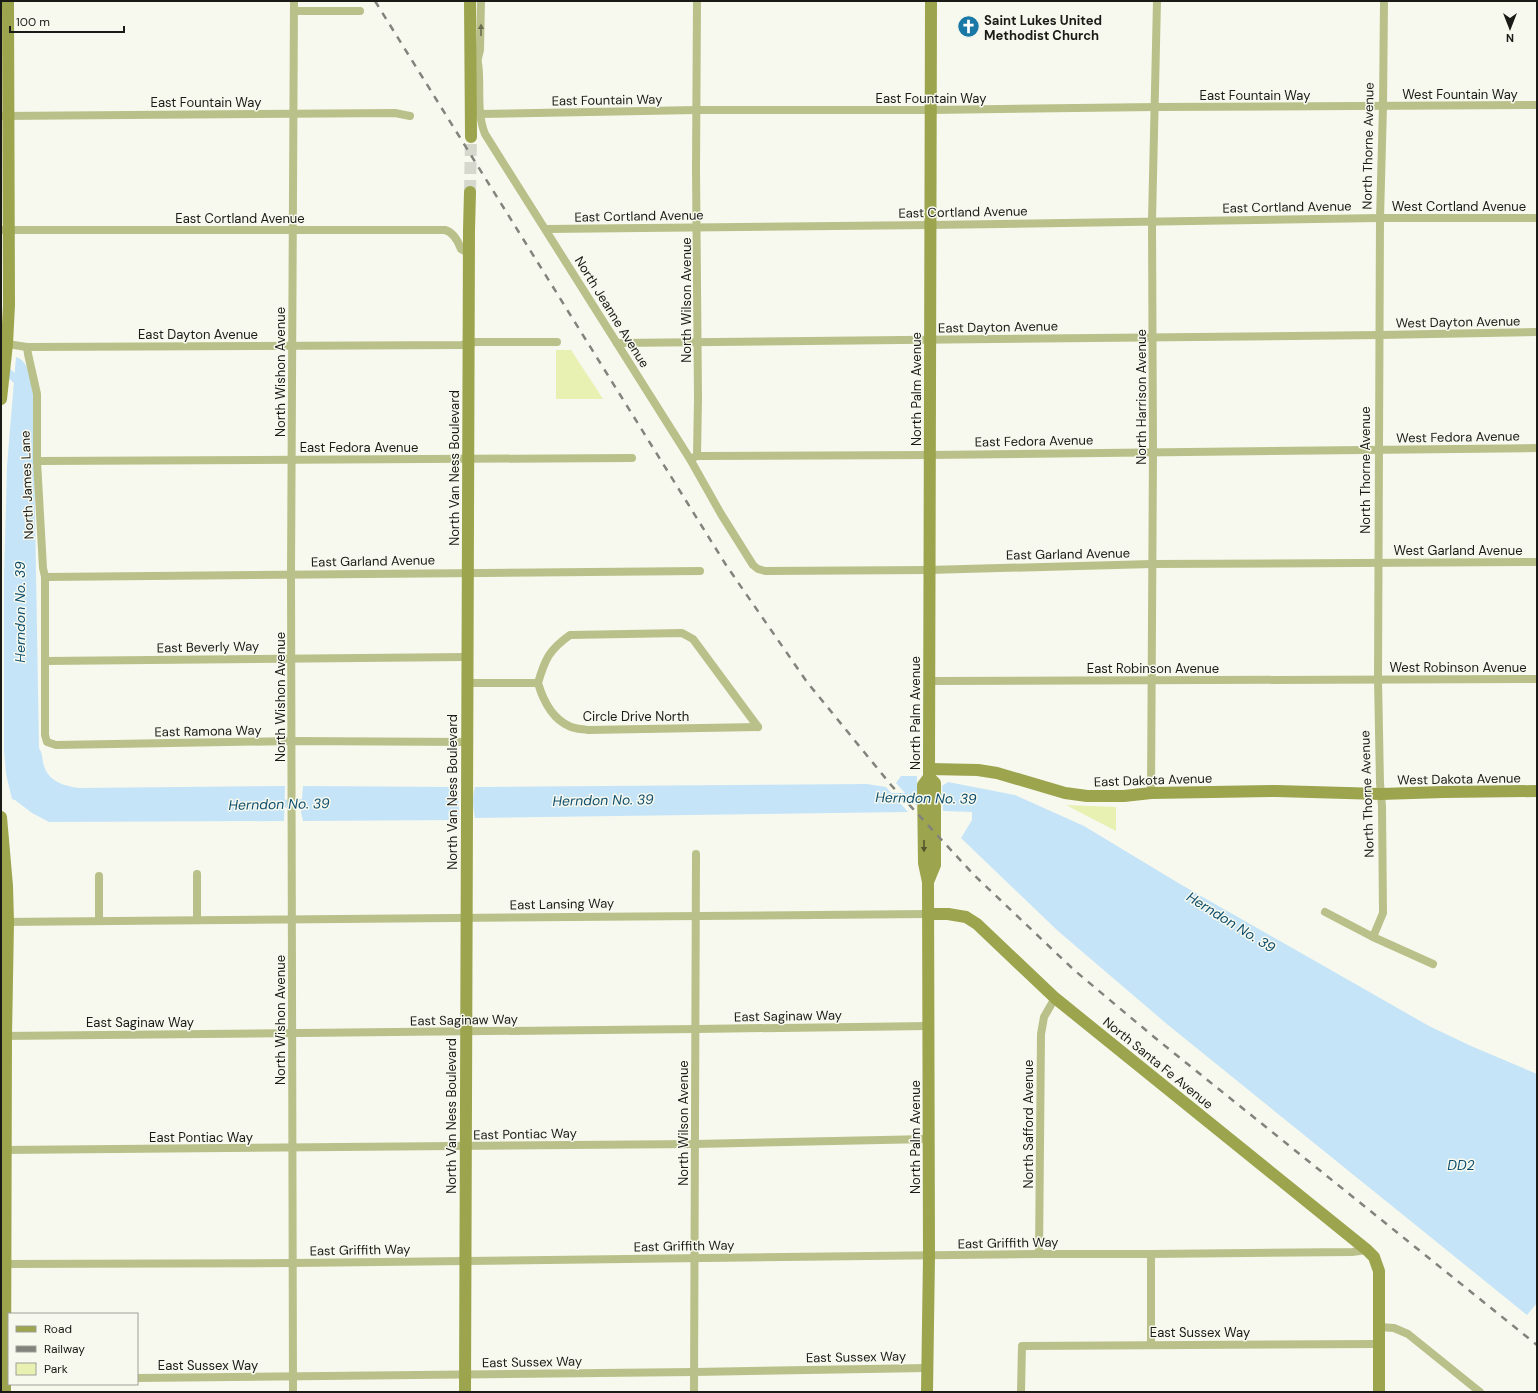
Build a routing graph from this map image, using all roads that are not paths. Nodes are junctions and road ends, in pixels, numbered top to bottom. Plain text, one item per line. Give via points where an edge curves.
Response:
1 (8, 1) edge
2 (294, 1) edge
3 (470, 1) edge
4 (481, 1) edge
5 (697, 1) edge
6 (931, 1) edge
7 (1157, 1) edge
8 (1384, 1) edge
9 (294, 11) junction
10 (360, 11) dead end
11 (470, 38) junction
12 (478, 59) junction
13 (1537, 105) edge
14 (1383, 106) junction
15 (1155, 107) junction
16 (697, 110) junction
17 (931, 110) junction
18 (293, 113) junction
19 (479, 114) junction
20 (5, 116) edge
21 (410, 116) dead end
22 (471, 137) tunnel mouth
23 (470, 192) tunnel mouth
24 (1380, 218) junction
25 (1537, 218) edge
26 (1152, 221) junction
27 (930, 225) junction
28 (698, 227) junction
29 (546, 229) junction
30 (5, 230) edge
31 (293, 230) junction
32 (468, 253) junction
33 (1537, 332) edge
34 (1380, 335) junction
35 (1153, 337) junction
36 (930, 340) junction
37 (557, 342) dead end
38 (698, 342) junction
39 (468, 343) junction
40 (617, 343) junction
41 (7, 344) junction
42 (293, 345) junction
43 (27, 347) junction
44 (1, 399) edge
45 (1537, 448) edge
46 (1379, 450) junction
47 (1153, 451) junction
48 (930, 455) junction
49 (632, 458) dead end
50 (693, 458) junction
51 (467, 459) junction
52 (37, 460) junction
53 (292, 460) junction
54 (1379, 562) junction
55 (1537, 562) edge
56 (1152, 564) junction
57 (758, 569) joint
58 (928, 570) junction
59 (700, 571) dead end
60 (467, 572) junction
61 (292, 574) junction
62 (45, 577) junction
63 (466, 657) junction
64 (292, 658) junction
65 (45, 661) junction
66 (1378, 679) junction
67 (1537, 679) edge
68 (1152, 680) junction
69 (929, 681) junction
70 (466, 683) junction
71 (538, 683) junction
72 (292, 741) junction
73 (47, 742) joint
74 (466, 742) junction
75 (929, 779) junction
76 (1537, 791) edge
77 (1151, 793) junction
78 (1381, 794) junction
79 (1, 817) edge
80 (696, 854) dead end
81 (197, 874) dead end
82 (99, 876) dead end
83 (1325, 912) dead end
84 (928, 914) junction
85 (696, 915) junction
86 (466, 918) junction
87 (293, 919) junction
88 (99, 920) junction
89 (197, 920) junction
90 (4, 922) edge
91 (1373, 937) junction
92 (1433, 964) dead end
93 (1055, 998) junction
94 (928, 1026) junction
95 (696, 1030) junction
96 (466, 1032) junction
97 (292, 1033) junction
98 (3, 1036) edge
99 (929, 1138) junction
100 (695, 1144) junction
101 (465, 1147) junction
102 (293, 1148) junction
103 (4, 1150) edge
104 (1368, 1250) junction
105 (1039, 1254) junction
106 (1151, 1254) junction
107 (929, 1256) junction
108 (694, 1258) junction
109 (465, 1261) junction
110 (293, 1263) junction
111 (3, 1264) edge
112 (1379, 1327) junction
113 (1151, 1344) junction
114 (1379, 1344) junction
115 (927, 1368) junction
116 (694, 1372) junction
117 (465, 1375) junction
118 (293, 1377) junction
119 (138, 1378) edge
120 (5, 1379) edge
121 (5, 1392) edge
122 (293, 1392) edge
123 (465, 1392) edge
124 (694, 1392) edge
125 (927, 1392) edge
126 (1021, 1392) edge
127 (1379, 1392) edge
128 (1480, 1392) edge

1 - 20 street
2 - 9 street, North Wishon Avenue
3 - 11 street
12 -> 4 street, North Jeanne Avenue
5 - 16 street, North Wilson Avenue
6 - 17 street, North Palm Avenue
7 - 15 street, North Harrison Avenue
8 - 14 street, North Thorne Avenue
9 - 10 street
9 - 18 street, North Wishon Avenue
11 - 12 street, North Jeanne Avenue
11 - 22 street
12 - 19 street, North Jeanne Avenue
13 - 14 street, West Fountain Way
14 - 15 street, East Fountain Way
14 - 24 street, North Thorne Avenue
15 - 17 street, East Fountain Way
15 - 26 street, North Harrison Avenue
16 - 17 street, East Fountain Way
16 - 19 street, East Fountain Way
16 - 28 street, North Wilson Avenue
17 - 27 street, North Palm Avenue
18 - 20 street, East Fountain Way
18 - 21 street, East Fountain Way via 395,113
18 - 31 street, North Wishon Avenue
19 - 29 street, North Jeanne Avenue via 485,134
20 - 30 street
23 - 32 street, North Van Ness Boulevard
24 - 25 street, West Cortland Avenue
24 - 26 street, East Cortland Avenue
24 - 34 street, North Thorne Avenue
26 - 27 street, East Cortland Avenue
26 - 35 street, North Harrison Avenue
27 - 28 street, East Cortland Avenue
27 - 36 street, North Palm Avenue
28 - 29 street, East Cortland Avenue
28 - 38 street, North Wilson Avenue
29 - 40 street, North Jeanne Avenue
30 - 31 street, East Cortland Avenue
30 - 41 street via 9,305
31 - 32 street, East Cortland Avenue via 445,230 451,232 461,249
31 - 42 street, North Wishon Avenue
32 - 39 street, North Van Ness Boulevard
33 - 34 street, West Dayton Avenue
34 - 35 street, East Dayton Avenue
34 - 46 street, North Thorne Avenue
35 - 36 street, East Dayton Avenue
35 - 47 street, North Harrison Avenue
36 - 38 street, East Dayton Avenue
36 - 48 street, North Palm Avenue
37 - 39 street, East Dayton Avenue
38 - 40 street, East Dayton Avenue
38 - 50 street, North Wilson Avenue
39 - 42 street, East Dayton Avenue
39 - 51 street, North Van Ness Boulevard
40 - 50 street, North Jeanne Avenue
41 - 43 street, East Dayton Avenue
41 - 44 street
42 - 43 street, East Dayton Avenue
42 - 53 street, North Wishon Avenue
43 - 52 street, North James Lane via 37,394
45 - 46 street, West Fedora Avenue
46 - 47 street, East Fedora Avenue
46 - 54 street, North Thorne Avenue
47 - 48 street, East Fedora Avenue
47 - 56 street, North Harrison Avenue
48 - 50 street, East Fedora Avenue
48 - 58 street, North Palm Avenue
49 - 51 street, East Fedora Avenue
50 - 57 street, North Jeanne Avenue via 721,514
51 - 53 street, East Fedora Avenue
51 - 60 street, North Van Ness Boulevard
52 - 53 street, East Fedora Avenue
52 - 62 street, North James Lane
53 - 61 street, North Wishon Avenue
54 - 55 street, West Garland Avenue
54 - 56 street, East Garland Avenue
54 - 66 street, North Thorne Avenue
56 - 58 street, East Garland Avenue
56 - 68 street, North Harrison Avenue
57 - 58 street, East Garland Avenue
58 - 69 street, North Palm Avenue
59 - 60 street, East Garland Avenue
60 - 61 street, East Garland Avenue
60 - 63 street, North Van Ness Boulevard
61 - 62 street, East Garland Avenue
61 - 64 street, North Wishon Avenue
62 - 65 street, North James Lane
63 - 64 street, East Beverly Way
63 - 70 street, North Van Ness Boulevard
64 - 65 street, East Beverly Way
64 - 72 street, North Wishon Avenue
65 - 73 street, North James Lane via 44,735
66 - 67 street, West Robinson Avenue
66 - 68 street, East Robinson Avenue
66 - 78 street, North Thorne Avenue
68 - 69 street, East Robinson Avenue
68 - 77 street, North Harrison Avenue
69 - 75 street, North Palm Avenue
70 - 71 street
70 - 74 street, North Van Ness Boulevard
71 - 71 street, Circle Drive North via 548,654 570,635 682,633 693,639 758,727 588,730 569,726 552,714
72 - 73 street, East Ramona Way via 56,745
72 - 74 street, East Ramona Way
72 - 87 street, North Wishon Avenue
74 - 86 street, North Van Ness Boulevard
75 - 77 street, East Dakota Avenue via 978,770 1065,793 1087,796
75 - 84 street, North Palm Avenue via 929,809 935,865 928,882
76 - 78 street, West Dakota Avenue
77 - 78 street, East Dakota Avenue via 1276,791
78 - 91 street, North Thorne Avenue via 1383,913
79 - 90 street via 7,886
80 - 85 street, North Wilson Avenue
81 - 89 street
82 - 88 street
83 - 91 street
84 - 85 street, East Lansing Way
84 - 93 street, North Santa Fe Avenue via 948,914 966,918 977,924
84 - 94 street, North Palm Avenue
85 - 86 street, East Lansing Way
85 - 95 street, North Wilson Avenue
86 - 87 street, East Lansing Way
86 - 96 street, North Van Ness Boulevard
87 - 89 street, East Lansing Way
87 - 97 street, North Wishon Avenue
88 - 89 street, East Lansing Way
88 - 90 street, East Lansing Way
90 - 98 street
91 - 92 street
93 - 104 street, North Santa Fe Avenue
93 - 105 street, North Safford Avenue via 1044,1017 1041,1034
94 - 95 street, East Saginaw Way
94 - 99 street, North Palm Avenue
95 - 96 street, East Saginaw Way
95 - 100 street, North Wilson Avenue
96 - 97 street, East Saginaw Way
96 - 101 street, North Van Ness Boulevard
97 - 98 street, East Saginaw Way
97 - 102 street, North Wishon Avenue
98 - 103 street
99 - 100 street, East Pontiac Way
99 - 107 street, North Palm Avenue
100 - 101 street, East Pontiac Way
100 - 108 street, North Wilson Avenue
101 - 102 street, East Pontiac Way
101 - 109 street, North Van Ness Boulevard
102 - 103 street, East Pontiac Way
102 - 110 street, North Wishon Avenue
103 - 111 street
104 - 106 street, East Griffith Way
104 - 112 street via 1374,1257 1379,1271
105 - 106 street, East Griffith Way
105 - 107 street, East Griffith Way
106 - 113 street
107 - 108 street, East Griffith Way
107 - 115 street, North Palm Avenue
108 - 109 street, East Griffith Way
108 - 116 street, North Wilson Avenue
109 - 110 street, East Griffith Way
109 - 117 street, North Van Ness Boulevard
110 - 111 street, East Griffith Way
110 - 118 street, North Wishon Avenue
111 - 120 street
112 - 114 street
112 - 128 street via 1394,1328 1408,1334
113 - 114 street, East Sussex Way
113 - 126 street, East Sussex Way via 1022,1346
114 - 127 street
115 - 116 street, East Sussex Way
115 - 125 street, North Palm Avenue
116 - 117 street, East Sussex Way
116 - 124 street, North Wilson Avenue
117 - 118 street, East Sussex Way
117 - 123 street, North Van Ness Boulevard
118 - 119 street, East Sussex Way
118 - 122 street, North Wishon Avenue
120 - 121 street

